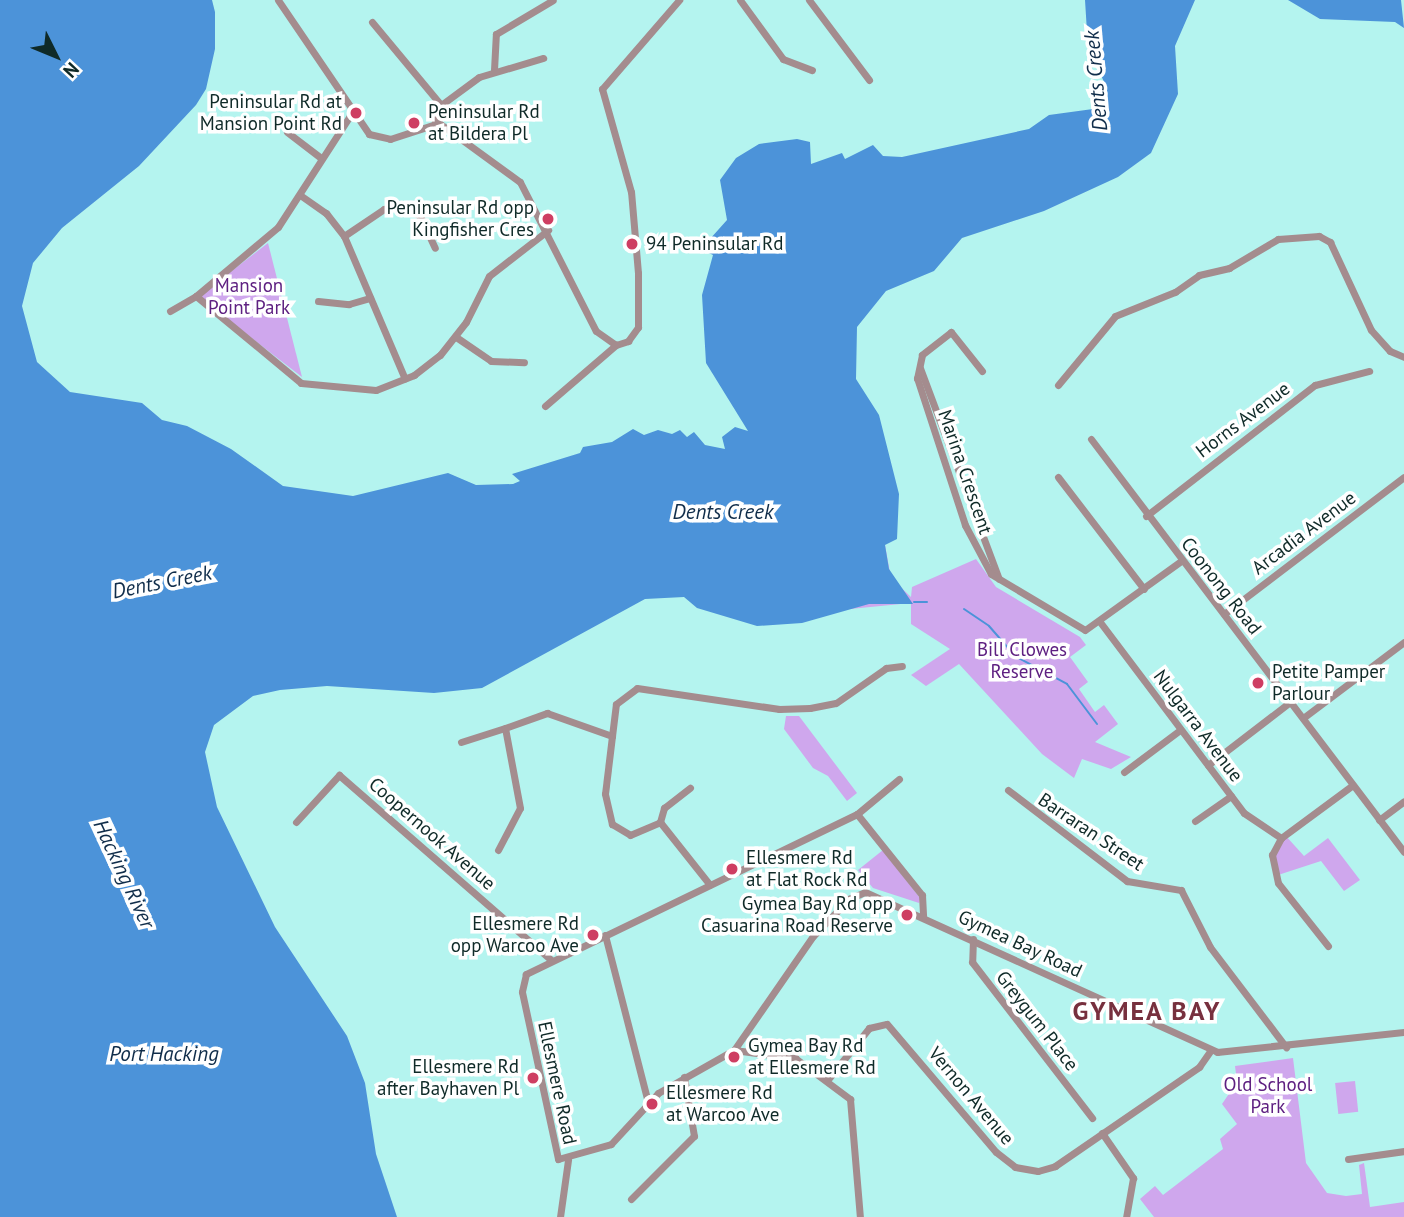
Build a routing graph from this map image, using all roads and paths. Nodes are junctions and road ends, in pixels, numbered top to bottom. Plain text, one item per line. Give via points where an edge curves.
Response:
1 (278, 0) edge
2 (552, 0) edge
3 (679, 0) edge
4 (740, 0) edge
5 (809, 0) edge
6 (372, 22) dead end
7 (543, 58) dead end
8 (494, 70) junction
9 (812, 70) dead end
10 (869, 80) dead end
11 (441, 105) junction
12 (351, 114) junction
13 (435, 122) junction
14 (287, 132) dead end
15 (321, 158) junction
16 (300, 195) junction
17 (548, 230) junction
18 (344, 236) junction
19 (435, 248) dead end
20 (196, 296) junction
21 (370, 298) junction
22 (318, 301) dead end
23 (170, 311) dead end
24 (456, 337) junction
25 (616, 345) junction
26 (1404, 357) edge
27 (524, 362) dead end
28 (982, 371) dead end
29 (1369, 371) dead end
30 (405, 379) junction
31 (1058, 385) dead end
32 (545, 406) dead end
33 (1091, 439) dead end
34 (1058, 477) dead end
35 (1404, 477) edge
36 (1146, 516) junction
37 (1181, 561) junction
38 (1144, 589) junction
39 (1224, 614) junction
40 (1100, 622) junction
41 (1404, 642) edge
42 (902, 666) dead end
43 (1290, 702) junction
44 (1303, 718) junction
45 (505, 728) junction
46 (1180, 730) junction
47 (612, 736) junction
48 (461, 742) dead end
49 (1208, 765) junction
50 (1124, 772) dead end
51 (899, 779) dead end
52 (1353, 785) junction
53 (690, 788) dead end
54 (1008, 790) dead end
55 (1231, 796) junction
56 (1404, 801) edge
57 (858, 814) junction
58 (1379, 820) junction
59 (1195, 821) dead end
60 (296, 822) dead end
61 (660, 822) junction
62 (1281, 838) junction
63 (498, 850) dead end
64 (1404, 852) edge
65 (710, 885) junction
66 (923, 916) junction
67 (605, 935) junction
68 (973, 939) junction
69 (1328, 946) dead end
70 (551, 960) junction
71 (1404, 1032) edge
72 (1286, 1047) junction
73 (734, 1050) junction
74 (1211, 1050) junction
75 (684, 1077) junction
76 (829, 1078) junction
77 (648, 1101) junction
78 (1092, 1118) dead end
79 (1102, 1133) junction
80 (1404, 1152) edge
81 (1348, 1159) dead end
82 (568, 1160) junction
83 (631, 1199) dead end
84 (560, 1217) edge
85 (860, 1217) edge
86 (1126, 1217) edge

1 - 12 street
2 - 8 street via 496,34
3 - 25 street via 607,80 601,94 629,181 638,272 638,327 628,341
4 - 9 street via 783,59
5 - 10 street
6 - 11 street
7 - 8 street
8 - 11 street
11 - 13 street
12 - 13 street via 369,134 384,139
12 - 15 street
13 - 17 street via 520,182
14 - 15 street
15 - 16 street
16 - 18 street via 327,214
16 - 20 street via 271,233
17 - 24 street via 489,276
17 - 25 street via 596,331
18 - 19 street via 384,209 401,205 421,216
18 - 21 street
20 - 23 street
20 - 30 street via 305,384 376,390
21 - 22 street via 349,304
21 - 30 street
24 - 27 street via 491,361
24 - 30 street via 424,369
25 - 32 street
26 - 31 street via 1385,347 1371,330 1330,242 1319,236 1278,239 1229,268 1199,275 1175,292 1115,316
28 - 40 street, Marina Crescent via 951,332 923,352 920,368 999,579 1082,630
29 - 36 street, Horns Avenue via 1315,385
33 - 36 street, Coonong Road
34 - 38 street
35 - 39 street, Arcadia Avenue
36 - 37 street, Coonong Road
37 - 38 street
37 - 39 street, Coonong Road
38 - 40 street
39 - 43 street, Coonong Road
40 - 46 street, Nulgarra Avenue
41 - 44 street
42 - 47 street via 886,668 836,703 810,708 779,709 637,688 616,704
43 - 44 street, Coonong Road
43 - 49 street
44 - 52 street, Coonong Road
45 - 47 street via 547,713
45 - 48 street
45 - 63 street via 520,808
46 - 49 street, Nulgarra Avenue
46 - 50 street
47 - 61 street via 605,794 612,824 630,835
49 - 55 street, Nulgarra Avenue
51 - 57 street, Ellesmere Road
52 - 58 street, Coonong Road
52 - 62 street
53 - 61 street via 664,808
54 - 72 street, Barraran Street via 1127,881 1172,884 1185,893 1210,947
55 - 59 street
55 - 62 street, Nulgarra Avenue via 1245,815
56 - 58 street
57 - 65 street, Ellesmere Road
57 - 66 street via 922,895
58 - 64 street, Coonong Road
60 - 70 street, Coopernook Avenue via 339,775
61 - 65 street
62 - 69 street via 1272,855 1278,883
65 - 67 street, Ellesmere Road
66 - 68 street, Gymea Bay Road
66 - 73 street, Gymea Bay Road via 879,895 854,895 813,936
67 - 70 street, Ellesmere Road
67 - 77 street
68 - 74 street, Gymea Bay Road
68 - 78 street, Greygum Place via 972,962
70 - 82 street, Ellesmere Road via 526,974 521,985 552,1149 558,1159
71 - 72 street, Gymea Bay Road
72 - 74 street, Gymea Bay Road
73 - 75 street, Ellesmere Road
73 - 76 street via 781,1054
74 - 79 street, Vernon Avenue via 1199,1066
75 - 77 street, Ellesmere Road
75 - 83 street via 694,1136
76 - 79 street, Vernon Avenue via 869,1028 882,1021 996,1152 1015,1167 1046,1169
76 - 85 street via 853,1105
77 - 82 street, Ellesmere Road via 611,1144
79 - 86 street via 1133,1178
80 - 81 street
82 - 84 street

